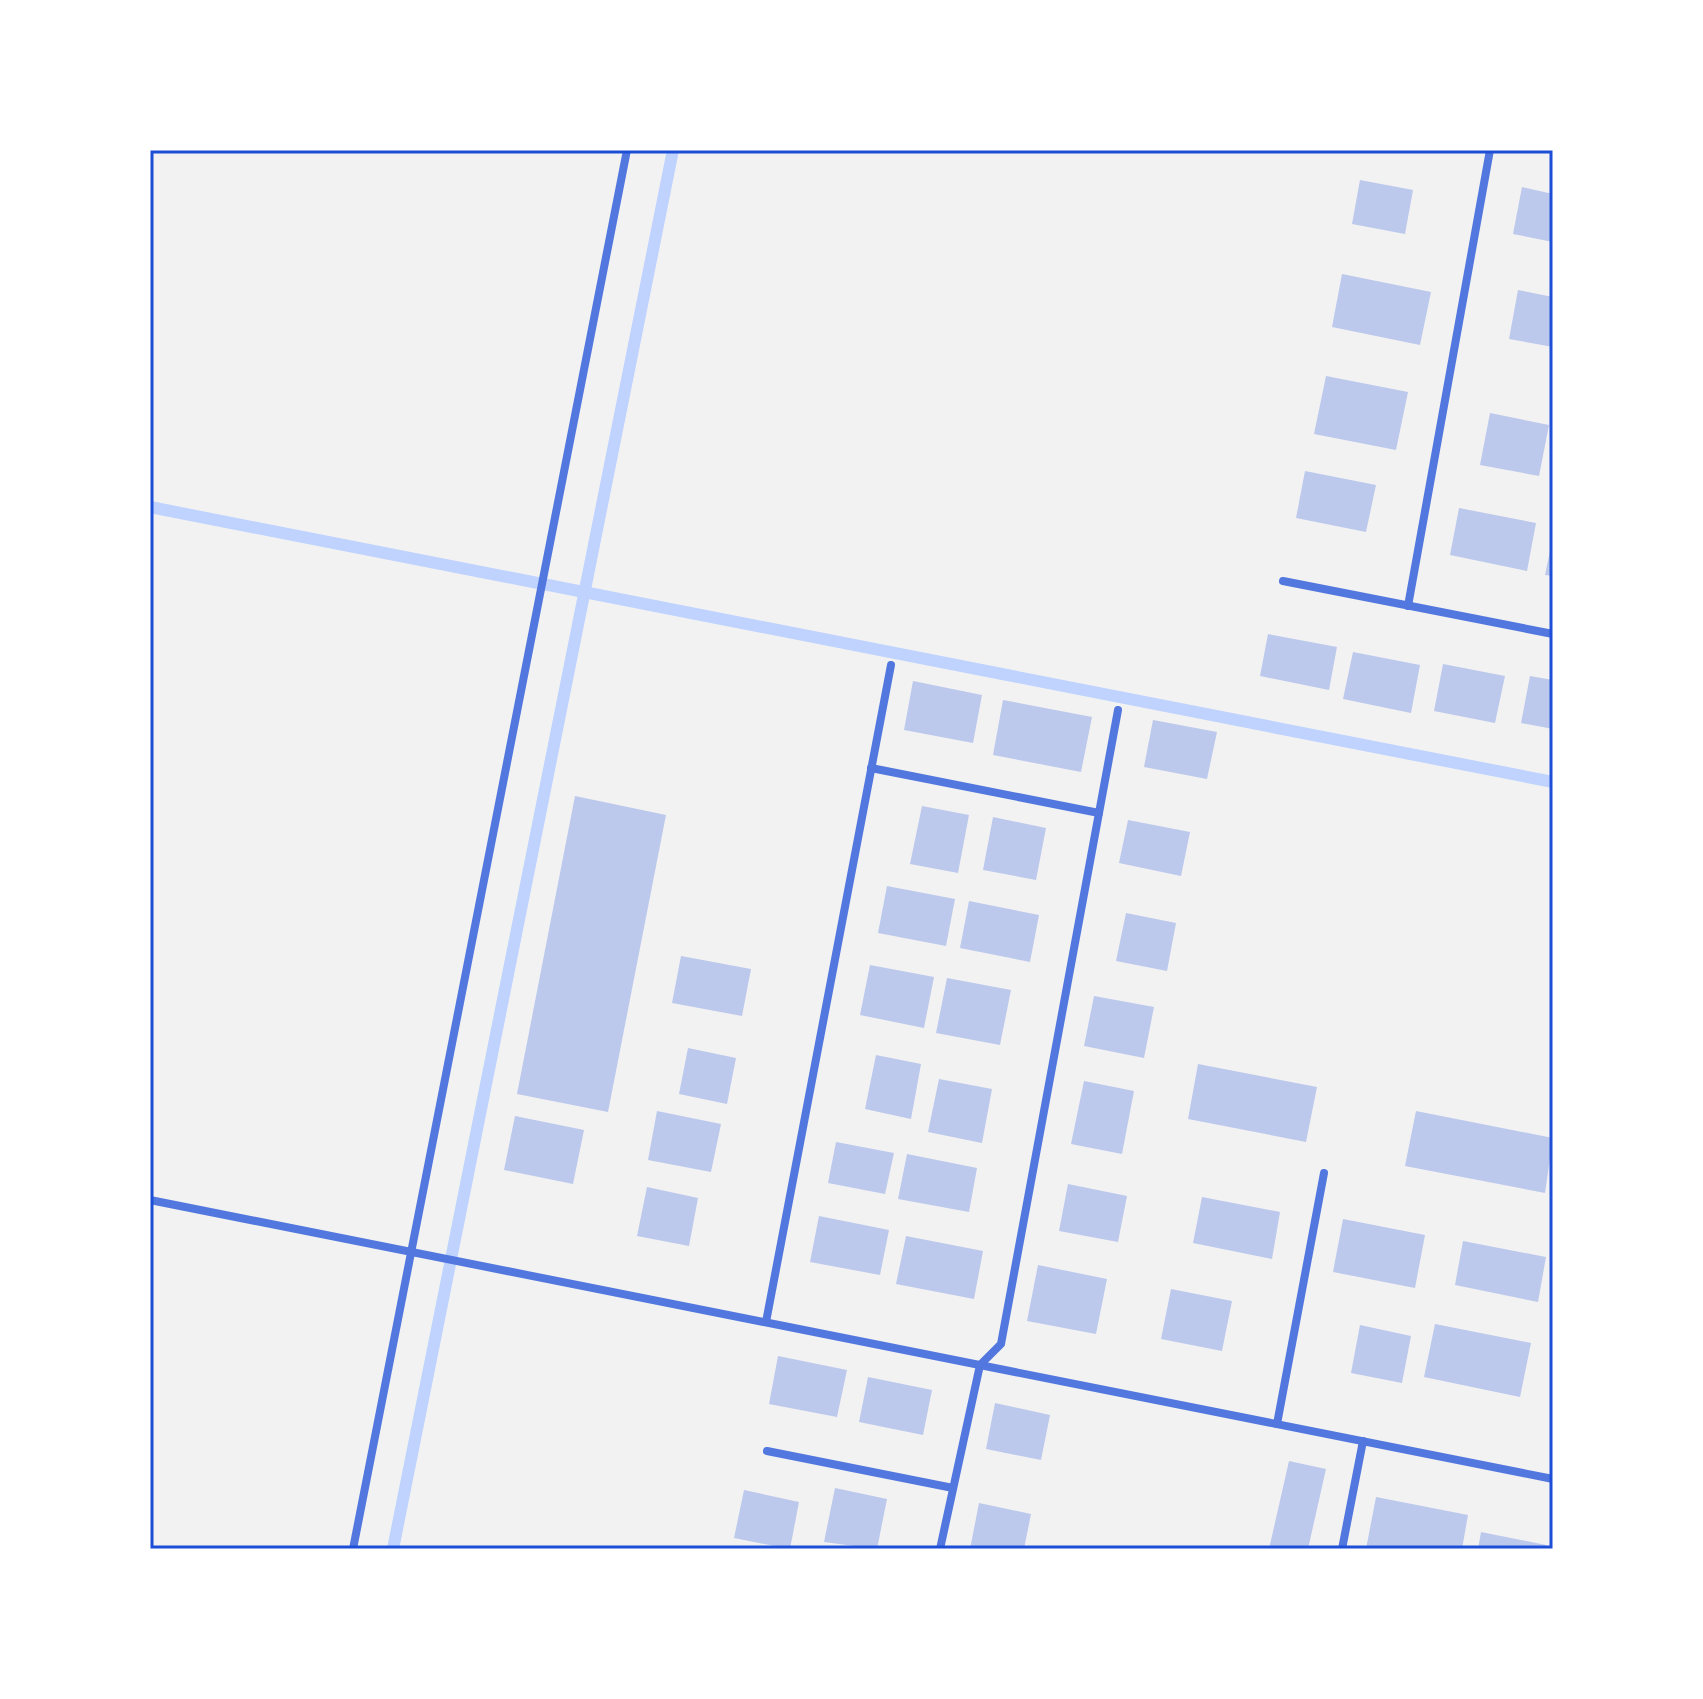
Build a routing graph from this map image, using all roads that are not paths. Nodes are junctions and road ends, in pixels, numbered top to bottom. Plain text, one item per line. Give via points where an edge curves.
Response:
1 (627, 150) edge
2 (1490, 150) edge
3 (1283, 581) dead end
4 (1408, 606) junction
5 (1553, 634) edge
6 (891, 665) dead end
7 (1118, 710) dead end
8 (871, 768) junction
9 (1099, 813) junction
10 (1324, 1173) dead end
11 (150, 1200) edge
12 (413, 1252) junction
13 (766, 1322) junction
14 (980, 1365) junction
15 (1277, 1424) junction
16 (1363, 1441) junction
17 (767, 1451) dead end
18 (1553, 1479) edge
19 (953, 1488) junction
20 (353, 1549) edge
21 (940, 1549) edge
22 (1342, 1549) edge

1 - 12 street
2 - 4 street
3 - 4 street
4 - 5 street
6 - 8 street
7 - 9 street
8 - 9 street
8 - 13 street
9 - 14 street via 1001,1344
10 - 15 street
11 - 12 street
12 - 13 street
12 - 20 street
13 - 14 street
14 - 15 street
14 - 19 street
15 - 16 street
16 - 18 street
16 - 22 street
17 - 19 street
19 - 21 street

